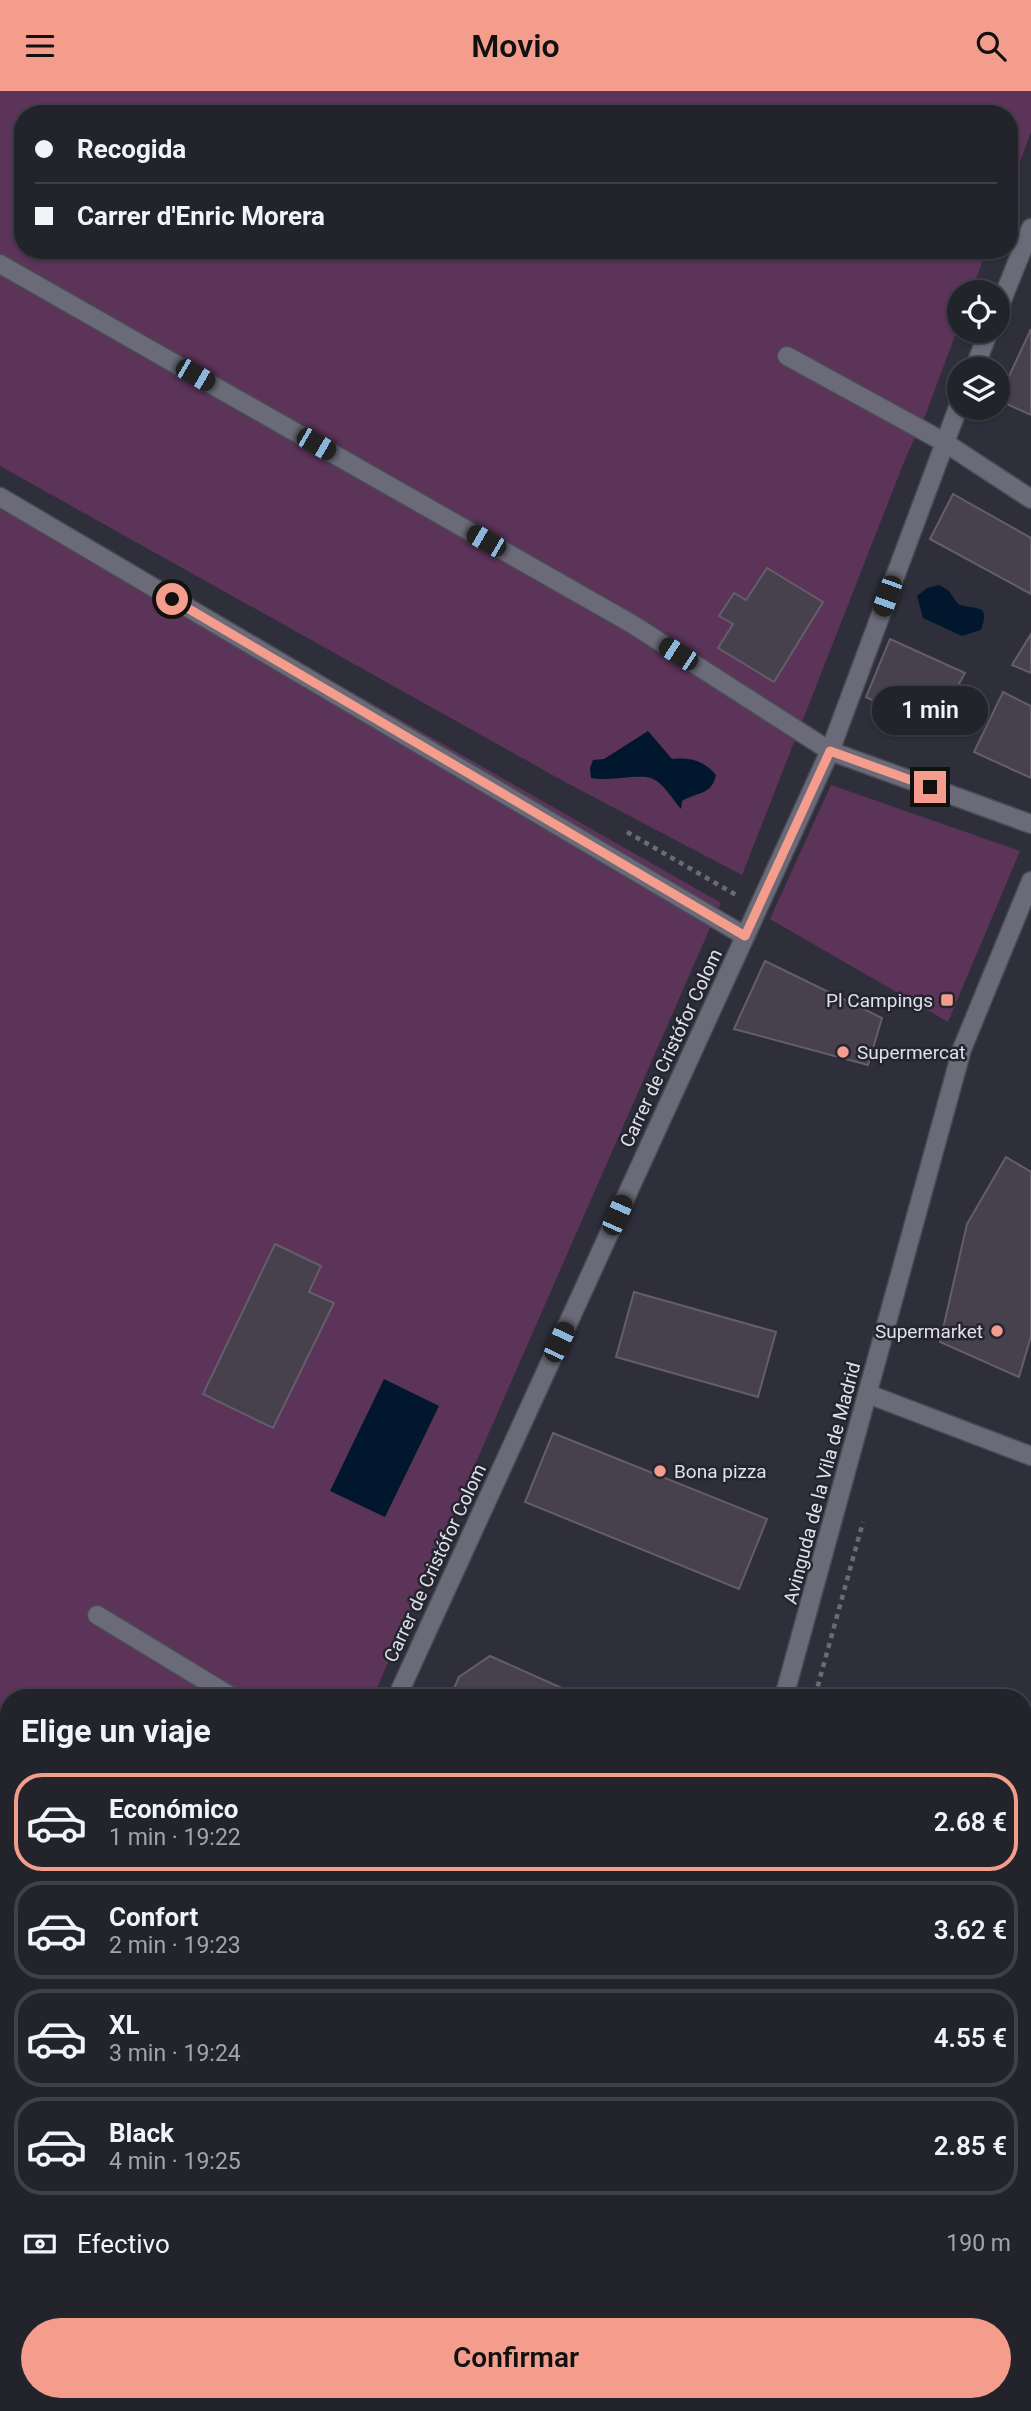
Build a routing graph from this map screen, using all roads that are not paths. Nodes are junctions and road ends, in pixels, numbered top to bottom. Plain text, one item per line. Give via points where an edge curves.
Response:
1 (1031, 228) edge
2 (0, 264) edge
3 (1010, 280) edge
4 (787, 356) dead end
5 (953, 420) edge
6 (944, 442) junction
7 (0, 497) edge
8 (1031, 499) edge
9 (830, 751) junction
10 (1031, 824) edge
11 (1031, 881) edge
12 (745, 936) junction
13 (868, 1394) junction
14 (1031, 1456) edge
15 (97, 1615) dead end
16 (219, 1689) edge
17 (401, 1689) edge
18 (786, 1689) edge

1 - 3 street
2 - 9 street via 632,624
4 - 6 street
5 - 6 street, Carrer de Cristófor Colom
6 - 8 street
6 - 9 street, Carrer de Cristófor Colom
7 - 12 street
9 - 10 street
9 - 12 street, Carrer de Cristófor Colom
11 - 13 street, Avinguda de la Vila de Madrid via 962,1049
12 - 17 street, Carrer de Cristófor Colom
13 - 14 street
13 - 18 street, Avinguda de la Vila de Madrid
15 - 16 street

